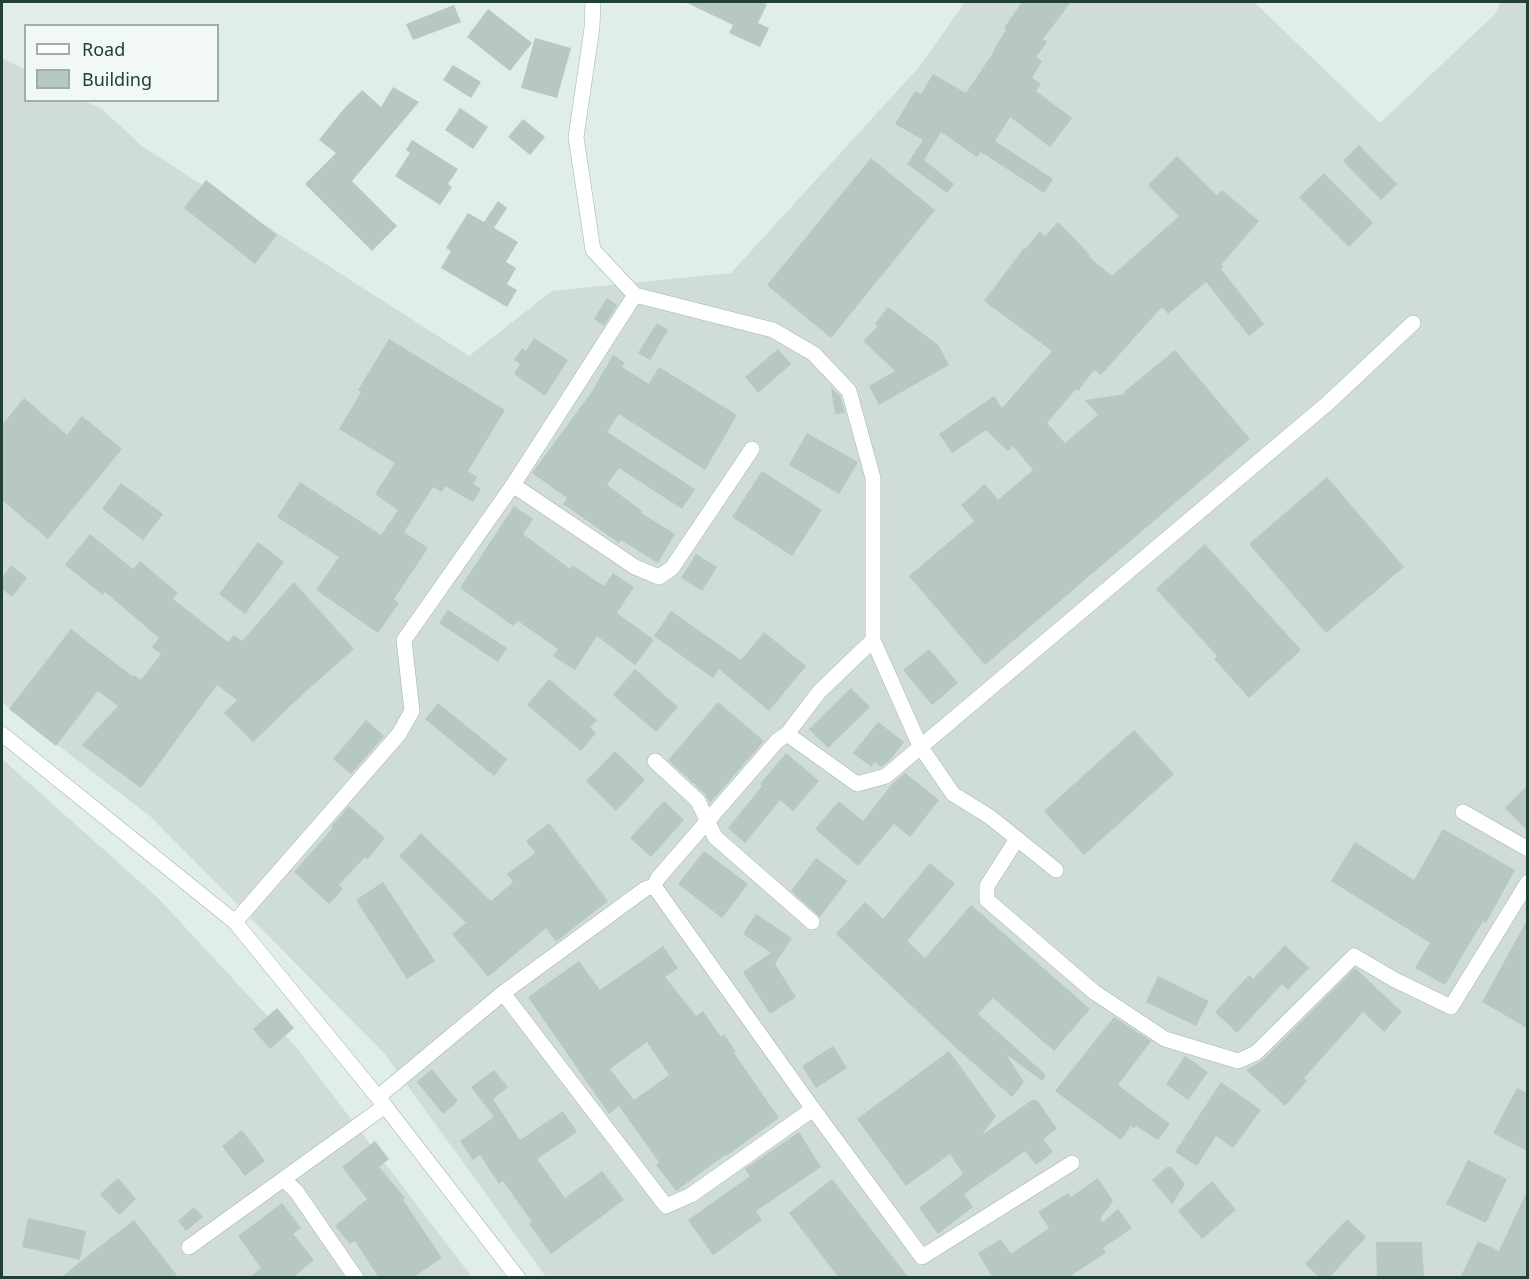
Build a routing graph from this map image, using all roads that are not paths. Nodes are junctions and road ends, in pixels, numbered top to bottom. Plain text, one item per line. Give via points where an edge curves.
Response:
1 (593, 2) edge
2 (635, 295) junction
3 (1413, 323) dead end
4 (752, 449) dead end
5 (513, 485) junction
6 (873, 640) junction
7 (2, 734) edge
8 (787, 734) junction
9 (920, 746) junction
10 (655, 761) dead end
11 (1463, 812) dead end
12 (707, 820) junction
13 (1017, 839) junction
14 (1527, 849) edge
15 (1056, 870) dead end
16 (1527, 882) edge
17 (654, 886) junction
18 (235, 922) junction
19 (812, 922) dead end
20 (503, 993) junction
21 (381, 1101) junction
22 (813, 1108) junction
23 (1072, 1163) dead end
24 (284, 1180) junction
25 (189, 1247) dead end
26 (356, 1278) edge
27 (518, 1278) edge

1 - 2 street via 576,138 592,250
2 - 5 street
2 - 6 street via 773,330 814,354 849,391 873,478
3 - 9 street via 1328,403
4 - 5 street via 672,568 660,577 635,567
5 - 18 street via 404,640 412,711 399,734
6 - 8 street via 819,692
6 - 9 street
7 - 18 street
8 - 9 street via 857,784 886,776
8 - 12 street
9 - 13 street via 953,794
10 - 12 street via 698,801
11 - 14 street
12 - 17 street
12 - 19 street via 715,837
13 - 15 street
13 - 16 street via 987,886 987,900 1094,992 1165,1039 1238,1060 1256,1053 1354,956 1395,981 1451,1007
17 - 20 street
17 - 22 street
18 - 21 street
20 - 21 street
20 - 22 street via 666,1206 691,1196
21 - 24 street
21 - 27 street
22 - 23 street via 922,1257
24 - 25 street
24 - 26 street via 296,1191

